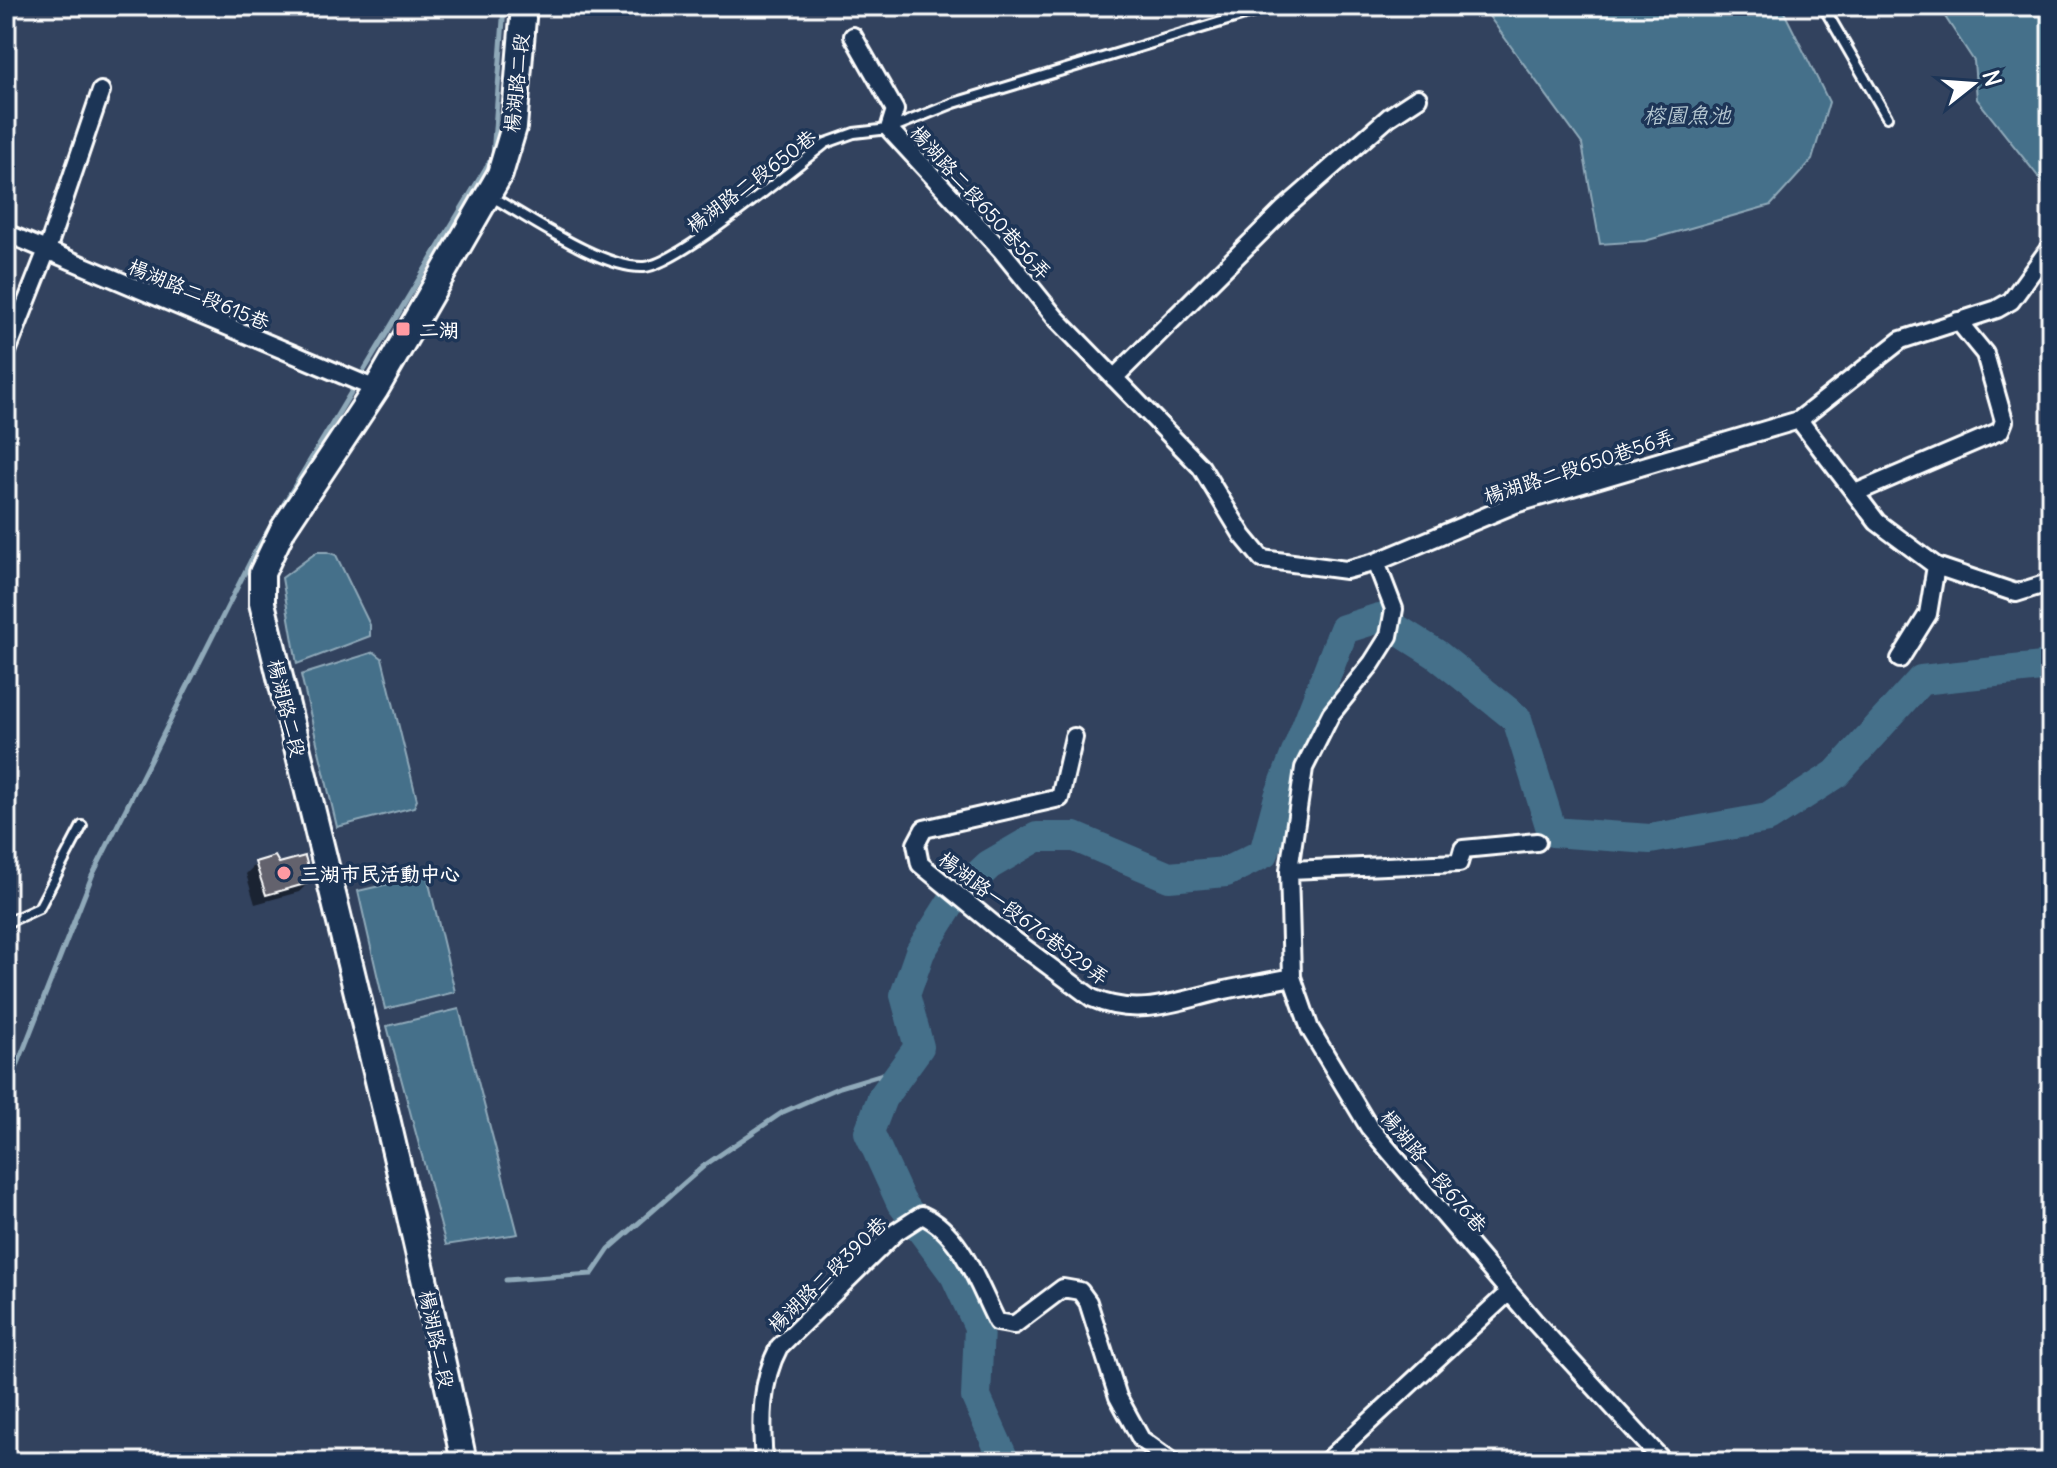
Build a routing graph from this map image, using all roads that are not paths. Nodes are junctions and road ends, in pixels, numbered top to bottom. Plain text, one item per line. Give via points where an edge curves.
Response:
1 (524, 6) edge
2 (1274, 6) edge
3 (1823, 6) edge
4 (853, 36) dead end
5 (101, 91) dead end
6 (1418, 98) dead end
7 (1887, 117) dead end
8 (889, 129) junction
9 (489, 195) junction
10 (6, 233) edge
11 (2051, 246) edge
12 (47, 250) junction
13 (1958, 321) junction
14 (6, 354) edge
15 (1114, 378) junction
16 (376, 389) junction
17 (1799, 420) junction
18 (1855, 493) junction
19 (1376, 562) junction
20 (1936, 566) junction
21 (2051, 582) edge
22 (1900, 659) dead end
23 (1074, 737) dead end
24 (82, 826) dead end
25 (1537, 842) dead end
26 (1289, 870) junction
27 (6, 923) edge
28 (1292, 977) junction
29 (1509, 1292) junction
30 (464, 1462) edge
31 (764, 1462) edge
32 (1173, 1462) edge
33 (1326, 1462) edge
34 (1664, 1462) edge

1 - 9 street, 楊湖路二段 via 514,127
2 - 8 lane, 楊湖路二段650巷 via 954,103
3 - 7 lane
4 - 8 street, 楊湖路二段650巷56弄 via 895,110
5 - 12 street
6 - 15 street via 1284,209
8 - 9 lane, 楊湖路二段650巷 via 826,143 678,255 645,267 604,260
8 - 15 street, 楊湖路二段650巷56弄
9 - 16 street, 楊湖路二段
10 - 12 street, 楊湖路二段615巷
11 - 13 street, 楊湖路二段650巷56弄 via 2011,301
12 - 14 street
12 - 16 street, 楊湖路二段615巷
13 - 17 street, 楊湖路二段650巷56弄 via 1901,340
13 - 18 street via 1985,354 2004,421 2000,431
15 - 19 street, 楊湖路二段650巷56弄 via 1201,467 1262,559 1346,570
16 - 30 street, 楊湖路二段 via 283,529 262,573 262,603
17 - 18 street
17 - 19 street, 楊湖路二段650巷56弄 via 1515,504
18 - 20 street via 1877,522
19 - 26 street, 楊湖路一段676巷 via 1394,609 1389,636 1331,714 1304,768
20 - 21 street via 2016,593
20 - 22 street via 1928,614
23 - 28 street, 楊湖路一段676巷529弄 via 1060,798 924,829 916,844 920,864 1108,1005 1158,1008
24 - 27 lane via 39,908
25 - 26 street via 1463,849 1459,863
26 - 28 street, 楊湖路一段676巷
28 - 29 street, 楊湖路一段676巷 via 1310,1029 1369,1127
29 - 33 street
29 - 34 street, 楊湖路一段676巷
31 - 32 street, 楊湖路二段390巷 via 761,1420 768,1367 779,1347 887,1241 922,1215 951,1237 997,1322 1014,1325 1063,1288 1080,1291 1118,1397 1141,1439

